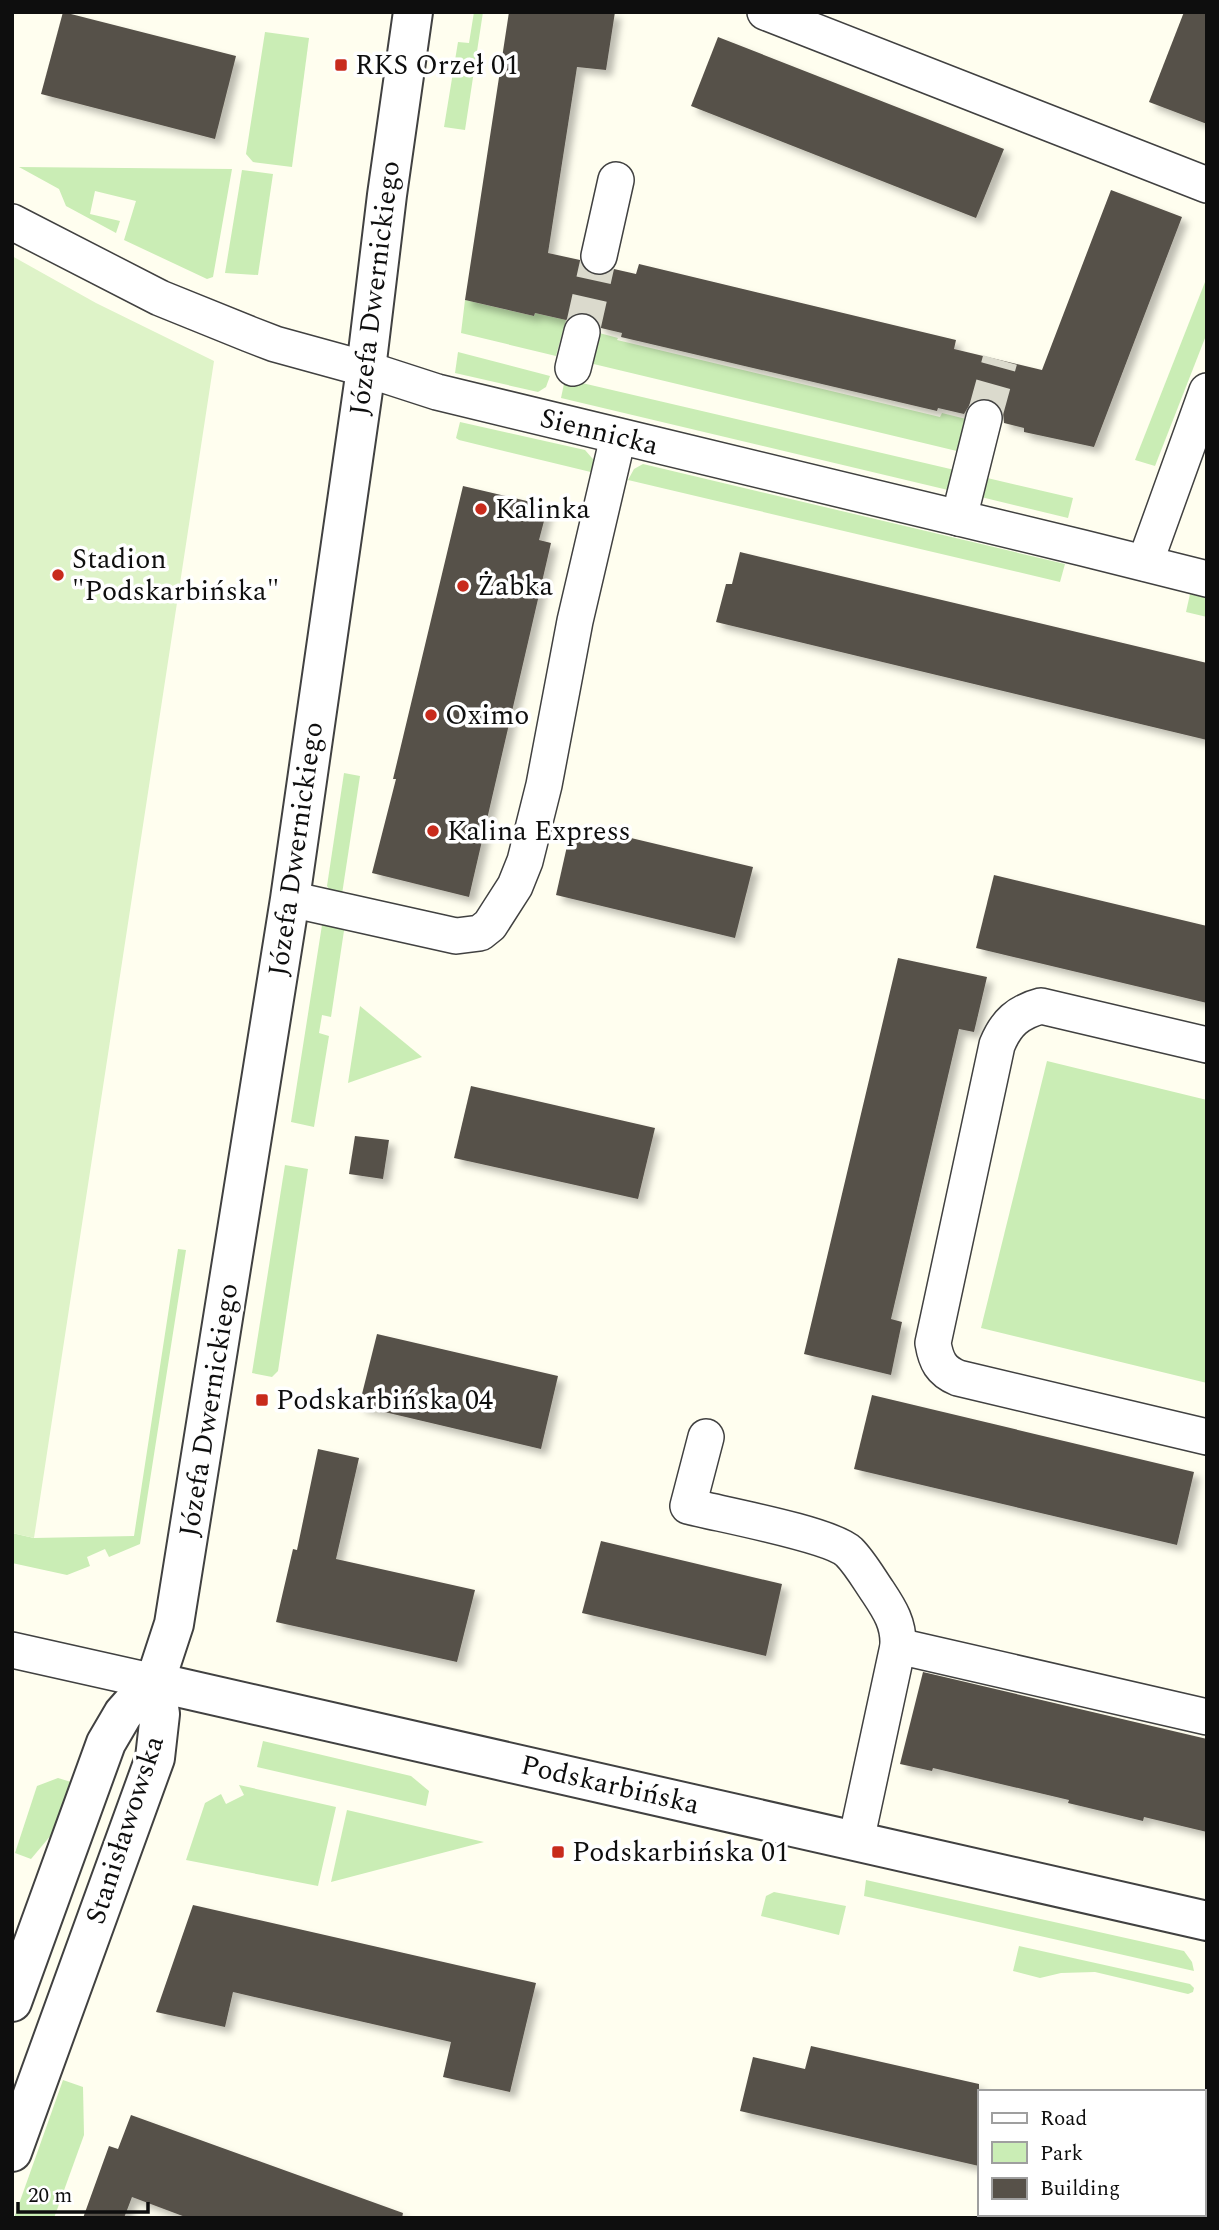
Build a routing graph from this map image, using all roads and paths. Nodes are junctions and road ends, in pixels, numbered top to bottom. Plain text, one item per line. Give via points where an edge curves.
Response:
1 (413, 12) edge
2 (765, 12) edge
3 (616, 180) dead end
4 (1207, 185) edge
5 (12, 222) edge
6 (599, 256) tunnel mouth
7 (582, 332) tunnel mouth
8 (573, 368) dead end
9 (366, 369) junction
10 (1207, 391) edge
11 (984, 418) tunnel mouth
12 (618, 437) junction
13 (959, 518) junction
14 (1145, 564) junction
15 (1207, 579) edge
16 (290, 899) junction
17 (1207, 1045) edge
18 (706, 1437) dead end
19 (1207, 1437) edge
20 (898, 1646) junction
21 (12, 1650) edge
22 (155, 1682) junction
23 (1207, 1717) edge
24 (856, 1842) junction
25 (1207, 1921) edge
26 (12, 2002) edge
27 (12, 2152) edge

1 - 9 street, Józefa Dwernickiego
2 - 4 street
3 - 6 street
5 - 9 street, Siennicka via 160,298 275,344
7 - 8 street
9 - 12 street, Siennicka via 437,392
9 - 16 street, Józefa Dwernickiego
10 - 14 street
11 - 13 street
12 - 13 street, Siennicka
12 - 16 street via 525,861 490,925 480,933 457,936
13 - 14 street, Siennicka
14 - 15 street, Siennicka
16 - 22 street, Józefa Dwernickiego via 181,1590
17 - 19 street via 1051,1007 1024,1012 1007,1024 997,1045 933,1343 939,1365 958,1378
18 - 20 street via 688,1506 807,1535 849,1552 891,1612
20 - 23 street
20 - 24 street
21 - 22 street, Podskarbińska
22 - 24 street, Podskarbińska
22 - 26 street, Stanisławowska via 130,1705 111,1733
22 - 27 street, Stanisławowska via 160,1714 155,1758
24 - 25 street, Podskarbińska

